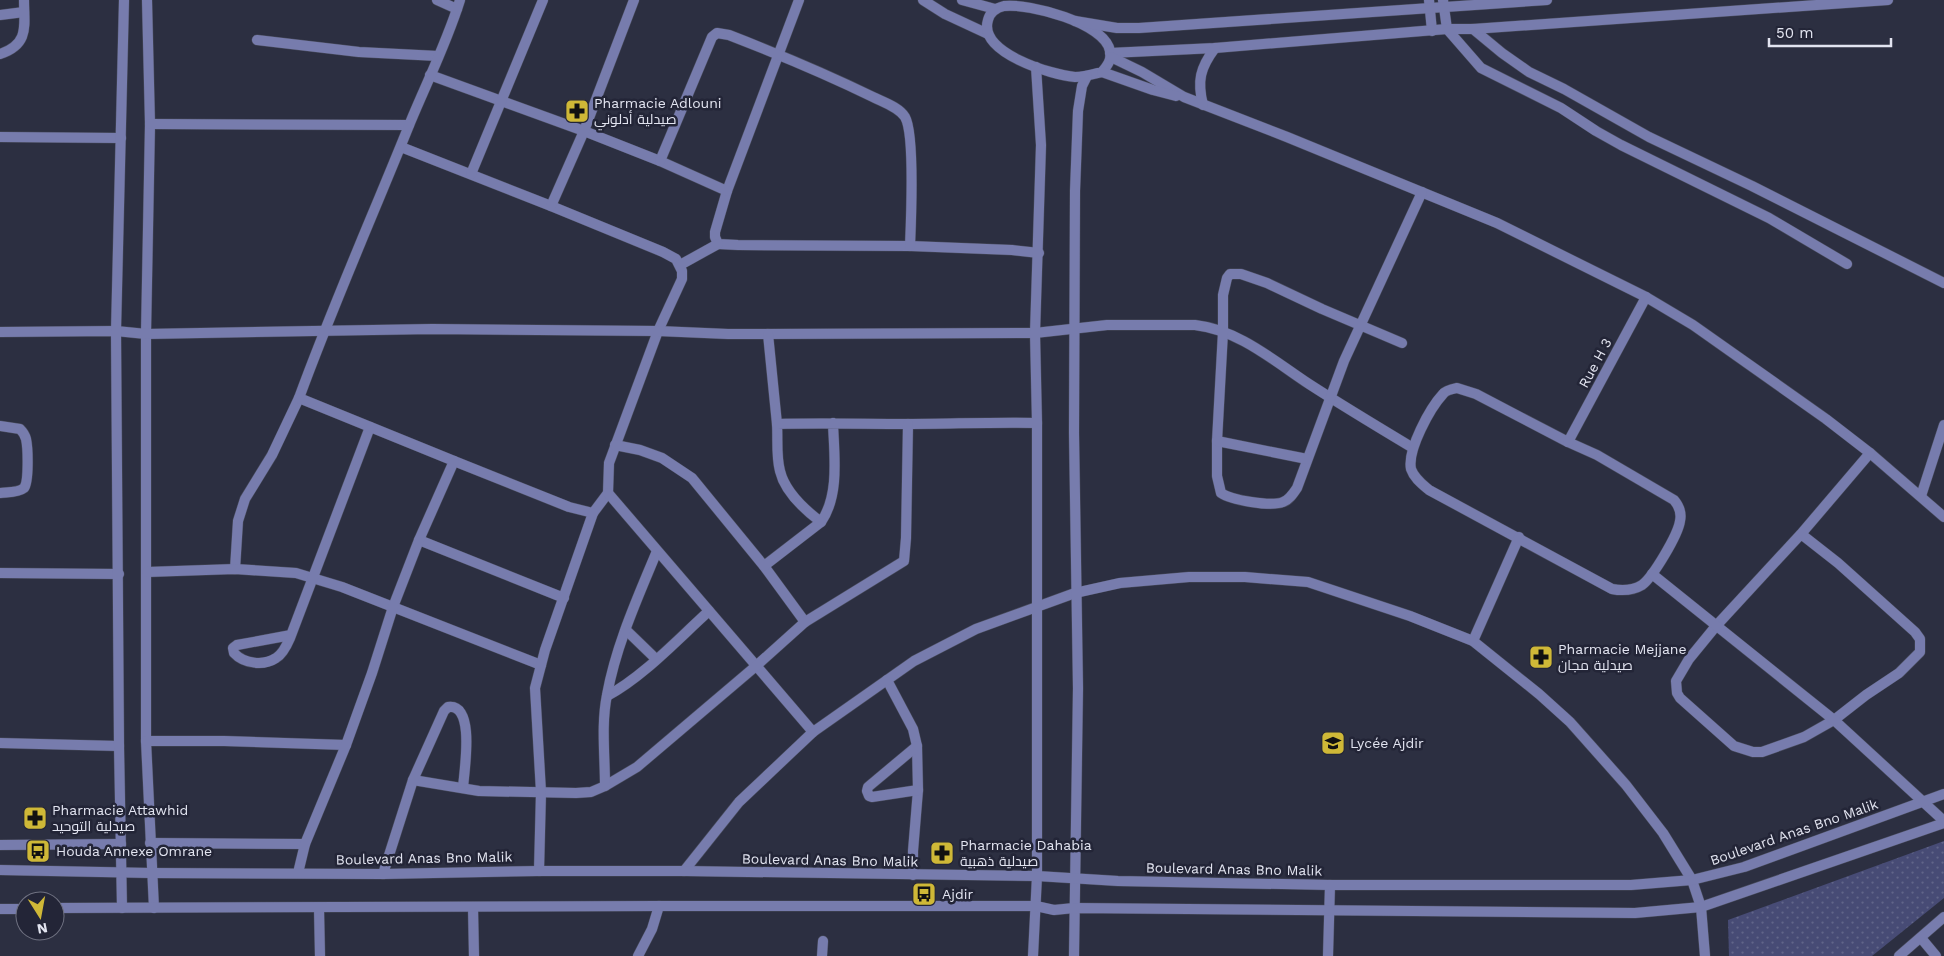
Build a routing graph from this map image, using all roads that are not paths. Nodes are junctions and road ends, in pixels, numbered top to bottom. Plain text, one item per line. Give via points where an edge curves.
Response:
1 (24, 0) edge
2 (124, 0) edge
3 (147, 0) edge
4 (437, 0) edge
5 (543, 0) edge
6 (634, 0) edge
7 (799, 0) edge
8 (924, 0) edge
9 (962, 0) edge
10 (1547, 0) edge
11 (1888, 0) edge
12 (1830, 2) edge
13 (1444, 3) edge
14 (459, 4) edge
15 (1035, 4) edge
16 (1429, 4) edge
17 (998, 5) edge
18 (24, 12) junction
19 (0, 14) edge
20 (1075, 22) junction
21 (1446, 29) junction
22 (1473, 29) junction
23 (1432, 30) junction
24 (988, 34) junction
25 (257, 40) dead end
26 (1214, 48) junction
27 (0, 54) edge
28 (779, 54) junction
29 (1110, 55) junction
30 (438, 56) junction
31 (1036, 67) junction
32 (1102, 72) junction
33 (430, 75) junction
34 (1087, 76) junction
35 (1184, 97) junction
36 (501, 102) junction
37 (1203, 105) junction
38 (150, 124) junction
39 (409, 125) junction
40 (584, 131) junction
41 (0, 137) edge
42 (121, 138) junction
43 (401, 147) junction
44 (660, 161) junction
45 (471, 174) junction
46 (727, 191) junction
47 (1422, 192) junction
48 (551, 206) junction
49 (718, 244) junction
50 (910, 246) junction
51 (1039, 253) junction
52 (1847, 264) dead end
53 (680, 265) junction
54 (1944, 283) edge
55 (1646, 297) junction
56 (1359, 326) junction
57 (1074, 329) junction
58 (116, 331) junction
59 (323, 331) junction
60 (658, 331) junction
61 (0, 332) edge
62 (1223, 332) junction
63 (1035, 333) junction
64 (146, 334) junction
65 (768, 334) junction
66 (1402, 343) dead end
67 (1331, 396) junction
68 (299, 398) junction
69 (834, 422) junction
70 (1037, 423) junction
71 (777, 424) junction
72 (908, 424) junction
73 (1944, 424) edge
74 (0, 426) edge
75 (370, 427) junction
76 (1217, 441) junction
77 (1568, 442) junction
78 (615, 445) junction
79 (1413, 448) junction
80 (1870, 453) junction
81 (1306, 459) junction
82 (454, 461) junction
83 (0, 493) edge
84 (608, 493) junction
85 (1921, 496) junction
86 (593, 513) junction
87 (1944, 517) edge
88 (821, 522) junction
89 (1801, 534) junction
90 (1520, 538) junction
91 (419, 540) junction
92 (657, 550) junction
93 (764, 566) junction
94 (235, 569) junction
95 (147, 572) junction
96 (0, 573) edge
97 (119, 574) junction
98 (1652, 574) junction
99 (312, 578) junction
100 (1075, 593) junction
101 (564, 598) junction
102 (1037, 606) junction
103 (393, 607) junction
104 (709, 611) junction
105 (805, 622) junction
106 (1716, 626) junction
107 (626, 630) junction
108 (291, 635) junction
109 (1473, 641) junction
110 (656, 659) junction
111 (541, 665) junction
112 (756, 666) junction
113 (887, 680) junction
114 (607, 696) junction
115 (1834, 720) junction
116 (813, 732) junction
117 (146, 741) junction
118 (0, 743) edge
119 (346, 744) junction
120 (119, 746) junction
121 (917, 746) junction
122 (414, 780) junction
123 (605, 786) junction
124 (463, 788) junction
125 (918, 790) junction
126 (540, 792) junction
127 (1944, 794) edge
128 (1925, 802) junction
129 (1944, 822) edge
130 (150, 843) junction
131 (121, 844) junction
132 (305, 844) junction
133 (0, 845) edge
134 (0, 870) edge
135 (539, 871) junction
136 (684, 871) junction
137 (122, 872) junction
138 (151, 873) junction
139 (298, 873) junction
140 (383, 874) junction
141 (913, 875) junction
142 (1037, 876) junction
143 (1075, 878) junction
144 (1692, 880) junction
145 (1330, 885) junction
146 (659, 906) junction
147 (1036, 906) junction
148 (472, 907) junction
149 (1701, 907) junction
150 (65, 908) edge
151 (122, 908) junction
152 (154, 908) junction
153 (318, 908) junction
154 (1074, 908) junction
155 (0, 909) edge
156 (15, 909) edge
157 (1329, 911) junction
158 (1944, 917) edge
159 (1920, 938) junction
160 (823, 941) dead end
161 (320, 956) edge
162 (474, 956) edge
163 (638, 956) edge
164 (822, 956) edge
165 (1033, 956) edge
166 (1074, 956) edge
167 (1328, 956) edge
168 (1706, 956) edge
169 (1899, 956) edge
170 (1936, 956) edge

1 - 18 street
2 - 42 street
3 - 38 street
4 - 14 street
5 - 36 street
6 - 40 street
7 - 28 street
8 - 24 street via 945,14
9 - 17 street
10 - 13 street
11 - 12 street
12 - 22 street
13 - 16 street
13 - 21 street
14 - 30 street
15 - 17 street
15 - 20 street
16 - 20 street via 1139,28
16 - 23 street
17 - 24 street via 987,22
18 - 19 street
18 - 27 street via 25,29 20,40
20 - 29 street via 1104,41
21 - 22 street
21 - 23 street
21 - 52 street via 1481,68 1561,108 1621,145 1768,218
22 - 54 street via 1529,72 1649,137
23 - 26 street
24 - 31 street via 1012,57
25 - 30 street via 359,52
26 - 29 street
26 - 37 street via 1200,75
28 - 44 street via 716,33
28 - 46 street
28 - 50 street via 895,108 904,116 911,145
29 - 32 street via 1109,63
29 - 35 street
30 - 33 street
31 - 34 street via 1075,77
31 - 51 street via 1041,146
32 - 34 street
32 - 35 street
33 - 36 street
33 - 39 street
34 - 57 street via 1082,86 1077,120
35 - 37 street
36 - 40 street
36 - 45 street
37 - 47 street
38 - 39 street
38 - 64 street
39 - 43 street
40 - 44 street
40 - 48 street
41 - 42 street
42 - 58 street
43 - 45 street
43 - 59 street
44 - 46 street
45 - 48 street
46 - 49 street via 715,232
47 - 55 street via 1497,223
47 - 56 street
48 - 53 street via 662,252 676,259
49 - 50 street
49 - 53 street
50 - 51 street
51 - 63 street
53 - 60 street via 682,279
55 - 77 street, Rue H 3
55 - 80 street via 1693,325
56 - 62 street via 1235,272 1227,278 1225,286
56 - 66 street
56 - 67 street
57 - 62 street via 1160,324 1209,327
57 - 63 street
57 - 100 street
58 - 61 street
58 - 64 street
58 - 97 street
59 - 60 street
59 - 64 street
59 - 68 street
60 - 65 street
60 - 78 street
62 - 67 street via 1253,345
62 - 76 street
63 - 65 street
63 - 70 street
64 - 95 street
65 - 71 street
67 - 79 street
67 - 81 street
68 - 75 street
68 - 94 street via 272,455 245,499 238,522
69 - 71 street
69 - 72 street
69 - 88 street via 832,501
70 - 72 street
70 - 102 street
71 - 88 street via 778,461 783,480 794,496
72 - 105 street via 904,561
73 - 85 street
74 - 83 street via 20,429 27,446 26,486
75 - 82 street
75 - 99 street
76 - 81 street
76 - 81 street via 1220,493 1232,498 1277,504 1285,502 1296,488
77 - 79 street via 1476,394 1457,388 1444,393
77 - 98 street via 1652,486 1679,506 1677,533
78 - 84 street via 609,462
78 - 93 street via 662,458 692,478
79 - 90 street via 1411,469 1420,483
80 - 85 street
80 - 89 street
82 - 86 street via 569,507
82 - 91 street
84 - 86 street
84 - 92 street
85 - 87 street
86 - 101 street
88 - 93 street
89 - 106 street
89 - 115 street via 1915,632 1922,645 1920,652 1899,673
90 - 98 street via 1612,589 1633,589
90 - 109 street
91 - 101 street
91 - 103 street
92 - 104 street
92 - 107 street
93 - 105 street
94 - 95 street
94 - 99 street via 296,573
95 - 117 street
96 - 97 street
97 - 120 street
98 - 106 street
99 - 103 street
99 - 108 street
100 - 102 street
100 - 109 street via 1120,584 1189,577 1308,582
100 - 143 street via 1078,688
101 - 111 street
102 - 113 street via 947,643
102 - 142 street
103 - 111 street
103 - 119 street
104 - 110 street
104 - 112 street
105 - 112 street
106 - 115 street
106 - 115 street via 1679,675 1675,687 1680,698 1734,746 1762,752 1804,737
107 - 110 street
107 - 114 street
108 - 108 street via 236,645 234,653 247,662 270,661 284,650
109 - 144 street via 1539,694 1594,748 1662,833
110 - 114 street
111 - 126 street via 535,688
112 - 116 street
112 - 123 street via 637,767
113 - 116 street
113 - 121 street via 913,729
114 - 123 street
115 - 128 street
116 - 136 street via 739,802
117 - 119 street
117 - 130 street
118 - 120 street
119 - 132 street
120 - 131 street
121 - 125 street
121 - 125 street via 868,786 867,791 872,797
122 - 124 street
122 - 124 street via 444,710 452,706 461,712 465,724
122 - 140 street
123 - 126 street via 591,792
124 - 126 street
125 - 141 street
126 - 135 street
127 - 128 street, Boulevard Anas Bno Malik
128 - 129 street
128 - 144 street, Boulevard Anas Bno Malik via 1761,861
129 - 149 street
130 - 132 street
130 - 138 street
131 - 133 street
131 - 137 street
132 - 139 street
134 - 137 street, Boulevard Anas Bno Malik
135 - 136 street, Boulevard Anas Bno Malik
135 - 140 street, Boulevard Anas Bno Malik
136 - 141 street, Boulevard Anas Bno Malik
137 - 138 street, Boulevard Anas Bno Malik
137 - 151 street
138 - 139 street, Boulevard Anas Bno Malik
138 - 152 street
139 - 140 street, Boulevard Anas Bno Malik
141 - 142 street, Boulevard Anas Bno Malik
142 - 143 street, Boulevard Anas Bno Malik
142 - 147 street
143 - 145 street, Boulevard Anas Bno Malik
143 - 154 street
144 - 145 street, Boulevard Anas Bno Malik via 1600,886
144 - 149 street
145 - 157 street
146 - 147 street
146 - 148 street
146 - 163 street
147 - 154 street via 1054,910
147 - 165 street
148 - 153 street
148 - 162 street
149 - 157 street via 1635,913
149 - 168 street
150 - 151 street
151 - 152 street
152 - 153 street
153 - 161 street
154 - 157 street
154 - 166 street
155 - 156 street
157 - 167 street
158 - 159 street
159 - 169 street
159 - 170 street
160 - 164 street

